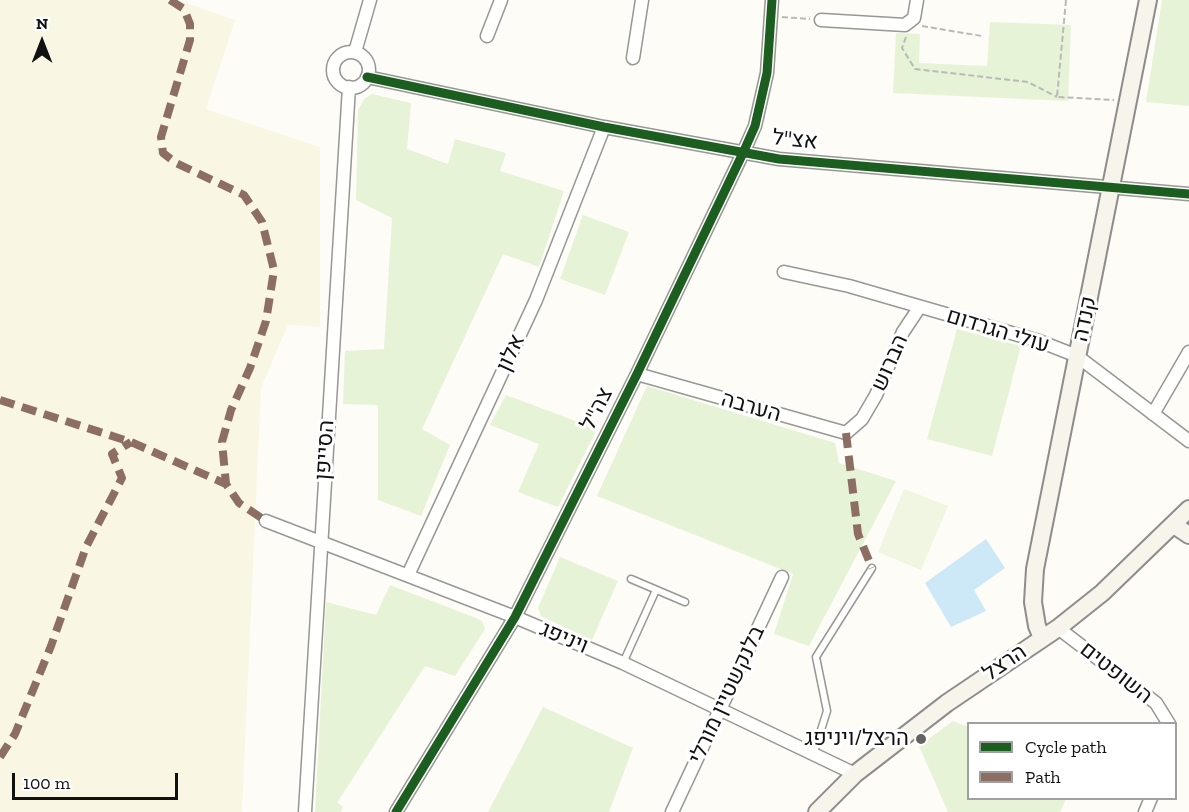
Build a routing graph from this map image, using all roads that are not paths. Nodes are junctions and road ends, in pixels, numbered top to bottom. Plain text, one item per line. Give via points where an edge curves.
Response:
1 (370, 0) edge
2 (501, 0) edge
3 (642, 0) edge
4 (772, 0) edge
5 (917, 0) edge
6 (1148, 0) edge
7 (821, 20) road end
8 (487, 36) dead end
9 (355, 52) junction
10 (633, 58) dead end
11 (368, 77) junction
12 (349, 87) junction
13 (604, 127) junction
14 (743, 153) junction
15 (1113, 187) junction
16 (1189, 194) edge
17 (784, 272) dead end
18 (919, 308) junction
19 (1189, 352) edge
20 (1077, 356) junction
21 (637, 374) junction
22 (1153, 414) junction
23 (862, 419) joint
24 (1189, 441) edge
25 (1189, 509) edge
26 (266, 520) dead end
27 (1174, 525) junction
28 (1189, 535) edge
29 (320, 540) junction
30 (872, 568) dead end
31 (408, 575) junction
32 (782, 577) dead end
33 (631, 579) dead end
34 (656, 590) junction
35 (685, 602) dead end
36 (515, 617) junction
37 (1058, 628) junction
38 (1042, 638) junction
39 (623, 663) junction
40 (722, 709) junction
41 (1168, 722) edge
42 (812, 756) junction
43 (855, 774) junction
44 (304, 812) edge
45 (396, 812) edge
46 (672, 812) edge
47 (817, 812) edge

1 - 9 street
2 - 8 street
3 - 10 street
4 - 14 street, צה"ל via 767,73 755,126
5 - 7 street via 910,23 898,26
6 - 15 street, קנדה
9 - 11 street via 368,62
9 - 12 street via 338,57 333,68 336,80
11 - 12 street via 358,86
11 - 13 street, אצ"ל
12 - 29 street, הסייפן
13 - 14 street, אצ"ל
13 - 31 street, אלון via 536,300
14 - 15 street, אצ"ל
14 - 21 street, צה"ל
15 - 16 street, אצ"ל
15 - 20 street, קנדה
17 - 18 street, עולי הגרדום via 849,286
18 - 20 street, עולי הגרדום
18 - 23 street, הברוש via 903,332
19 - 22 street
20 - 22 street, עולי הגרדום
20 - 38 street, קנדה via 1035,569 1033,602
21 - 23 street, הערבה via 846,433
21 - 36 street, צה"ל
22 - 24 street, עולי הגרדום
25 - 27 street, הרצל
26 - 29 street, ויניפג
27 - 28 street
27 - 37 street, הרצל via 1102,593
29 - 31 street, ויניפג
29 - 44 street, הסייפן
30 - 42 lane via 816,657 827,711
31 - 36 street, ויניפג
32 - 40 street, בלנקשטיין מורלי
33 - 34 lane
34 - 35 lane
34 - 39 lane
36 - 39 street, ויניפג
36 - 45 street, צה"ל
37 - 38 street, הרצל
37 - 41 street, השופטים via 1156,703
38 - 43 street, הרצל via 946,703
39 - 40 street, ויניפג
40 - 42 street, ויניפג
40 - 46 street, בלנקשטיין מורלי
42 - 43 street, ויניפג
43 - 47 street, הרצל

